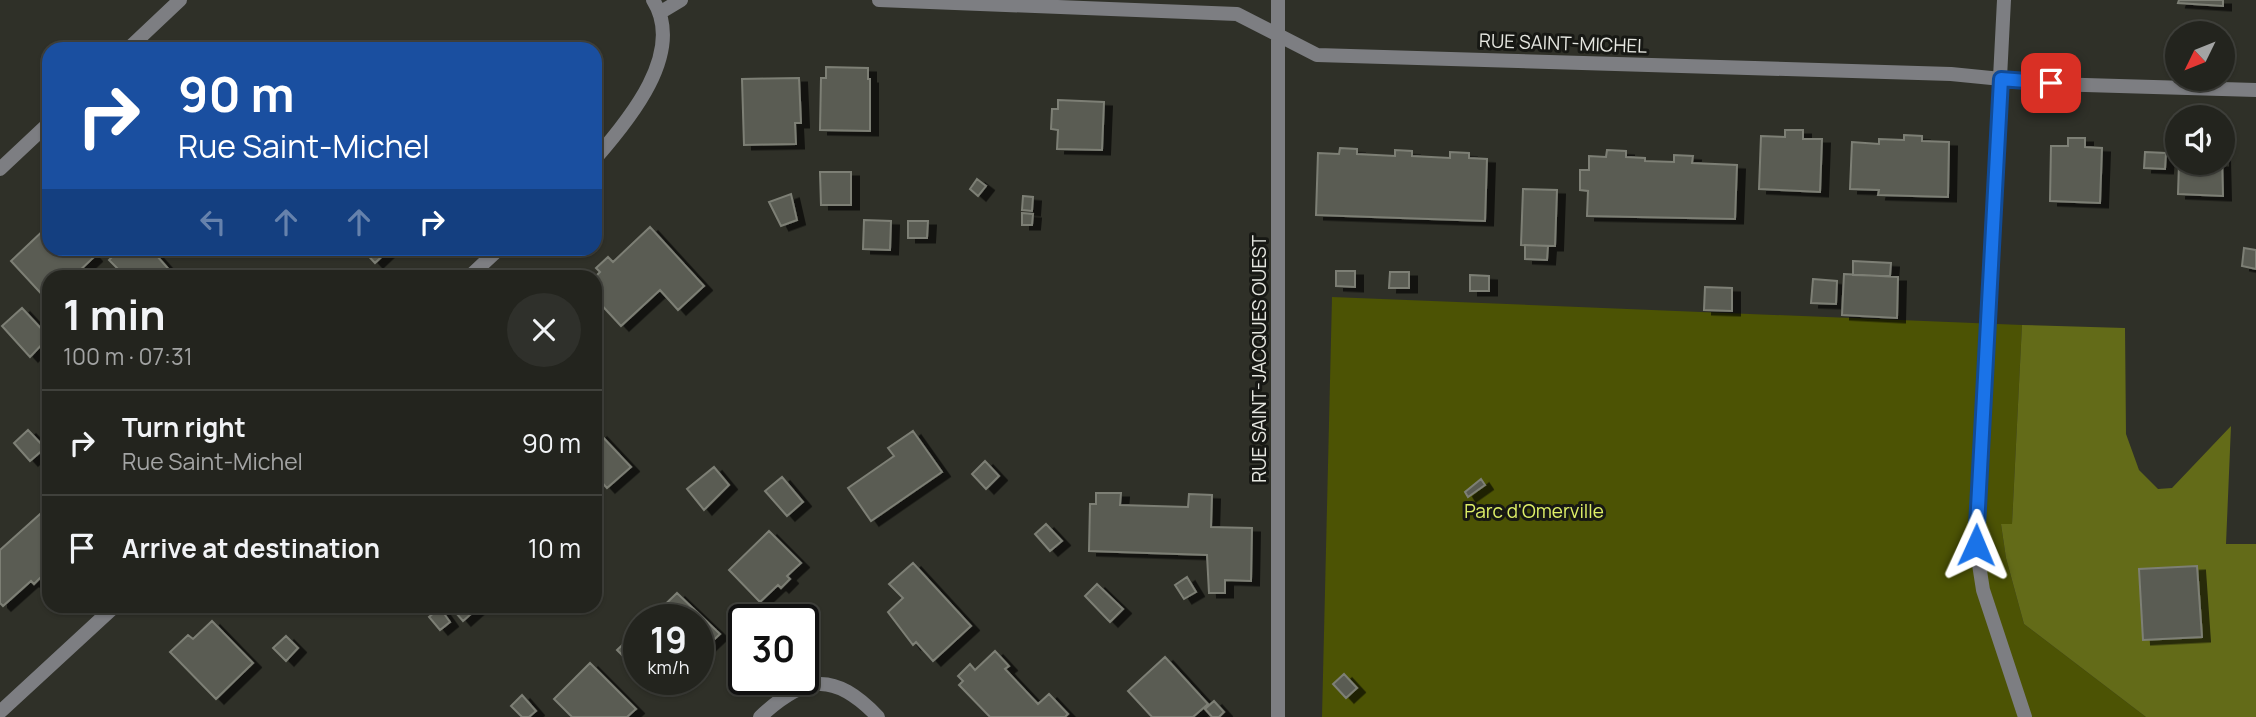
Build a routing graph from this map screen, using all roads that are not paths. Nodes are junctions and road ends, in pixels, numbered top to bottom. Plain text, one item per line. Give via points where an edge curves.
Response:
1 (180, 0) edge
2 (681, 0) edge
3 (879, 0) edge
4 (1278, 0) edge
5 (2004, 0) edge
6 (657, 6) edge
7 (1277, 35) junction
8 (135, 42) edge
9 (2001, 79) junction
10 (2256, 90) edge
11 (42, 130) edge
12 (602, 150) edge
13 (0, 169) edge
14 (491, 256) edge
15 (476, 270) edge
16 (107, 613) edge
17 (0, 712) edge
18 (760, 717) edge
19 (878, 717) edge
20 (1278, 717) edge
21 (2025, 717) edge

1 - 8 street
2 - 6 street
3 - 7 street, RUE SAINT-MICHEL via 1237,14
4 - 7 street, RUE SAINT-JACQUES OUEST
5 - 9 street
6 - 12 street via 662,46 655,69 627,120
7 - 9 street, RUE SAINT-MICHEL via 1317,55
7 - 20 street, RUE SAINT-JACQUES OUEST
9 - 10 street, RUE SAINT-MICHEL
9 - 21 street via 1976,545 1983,590
11 - 13 street
14 - 15 street
16 - 17 street
18 - 19 street via 790,692 814,684 857,695

